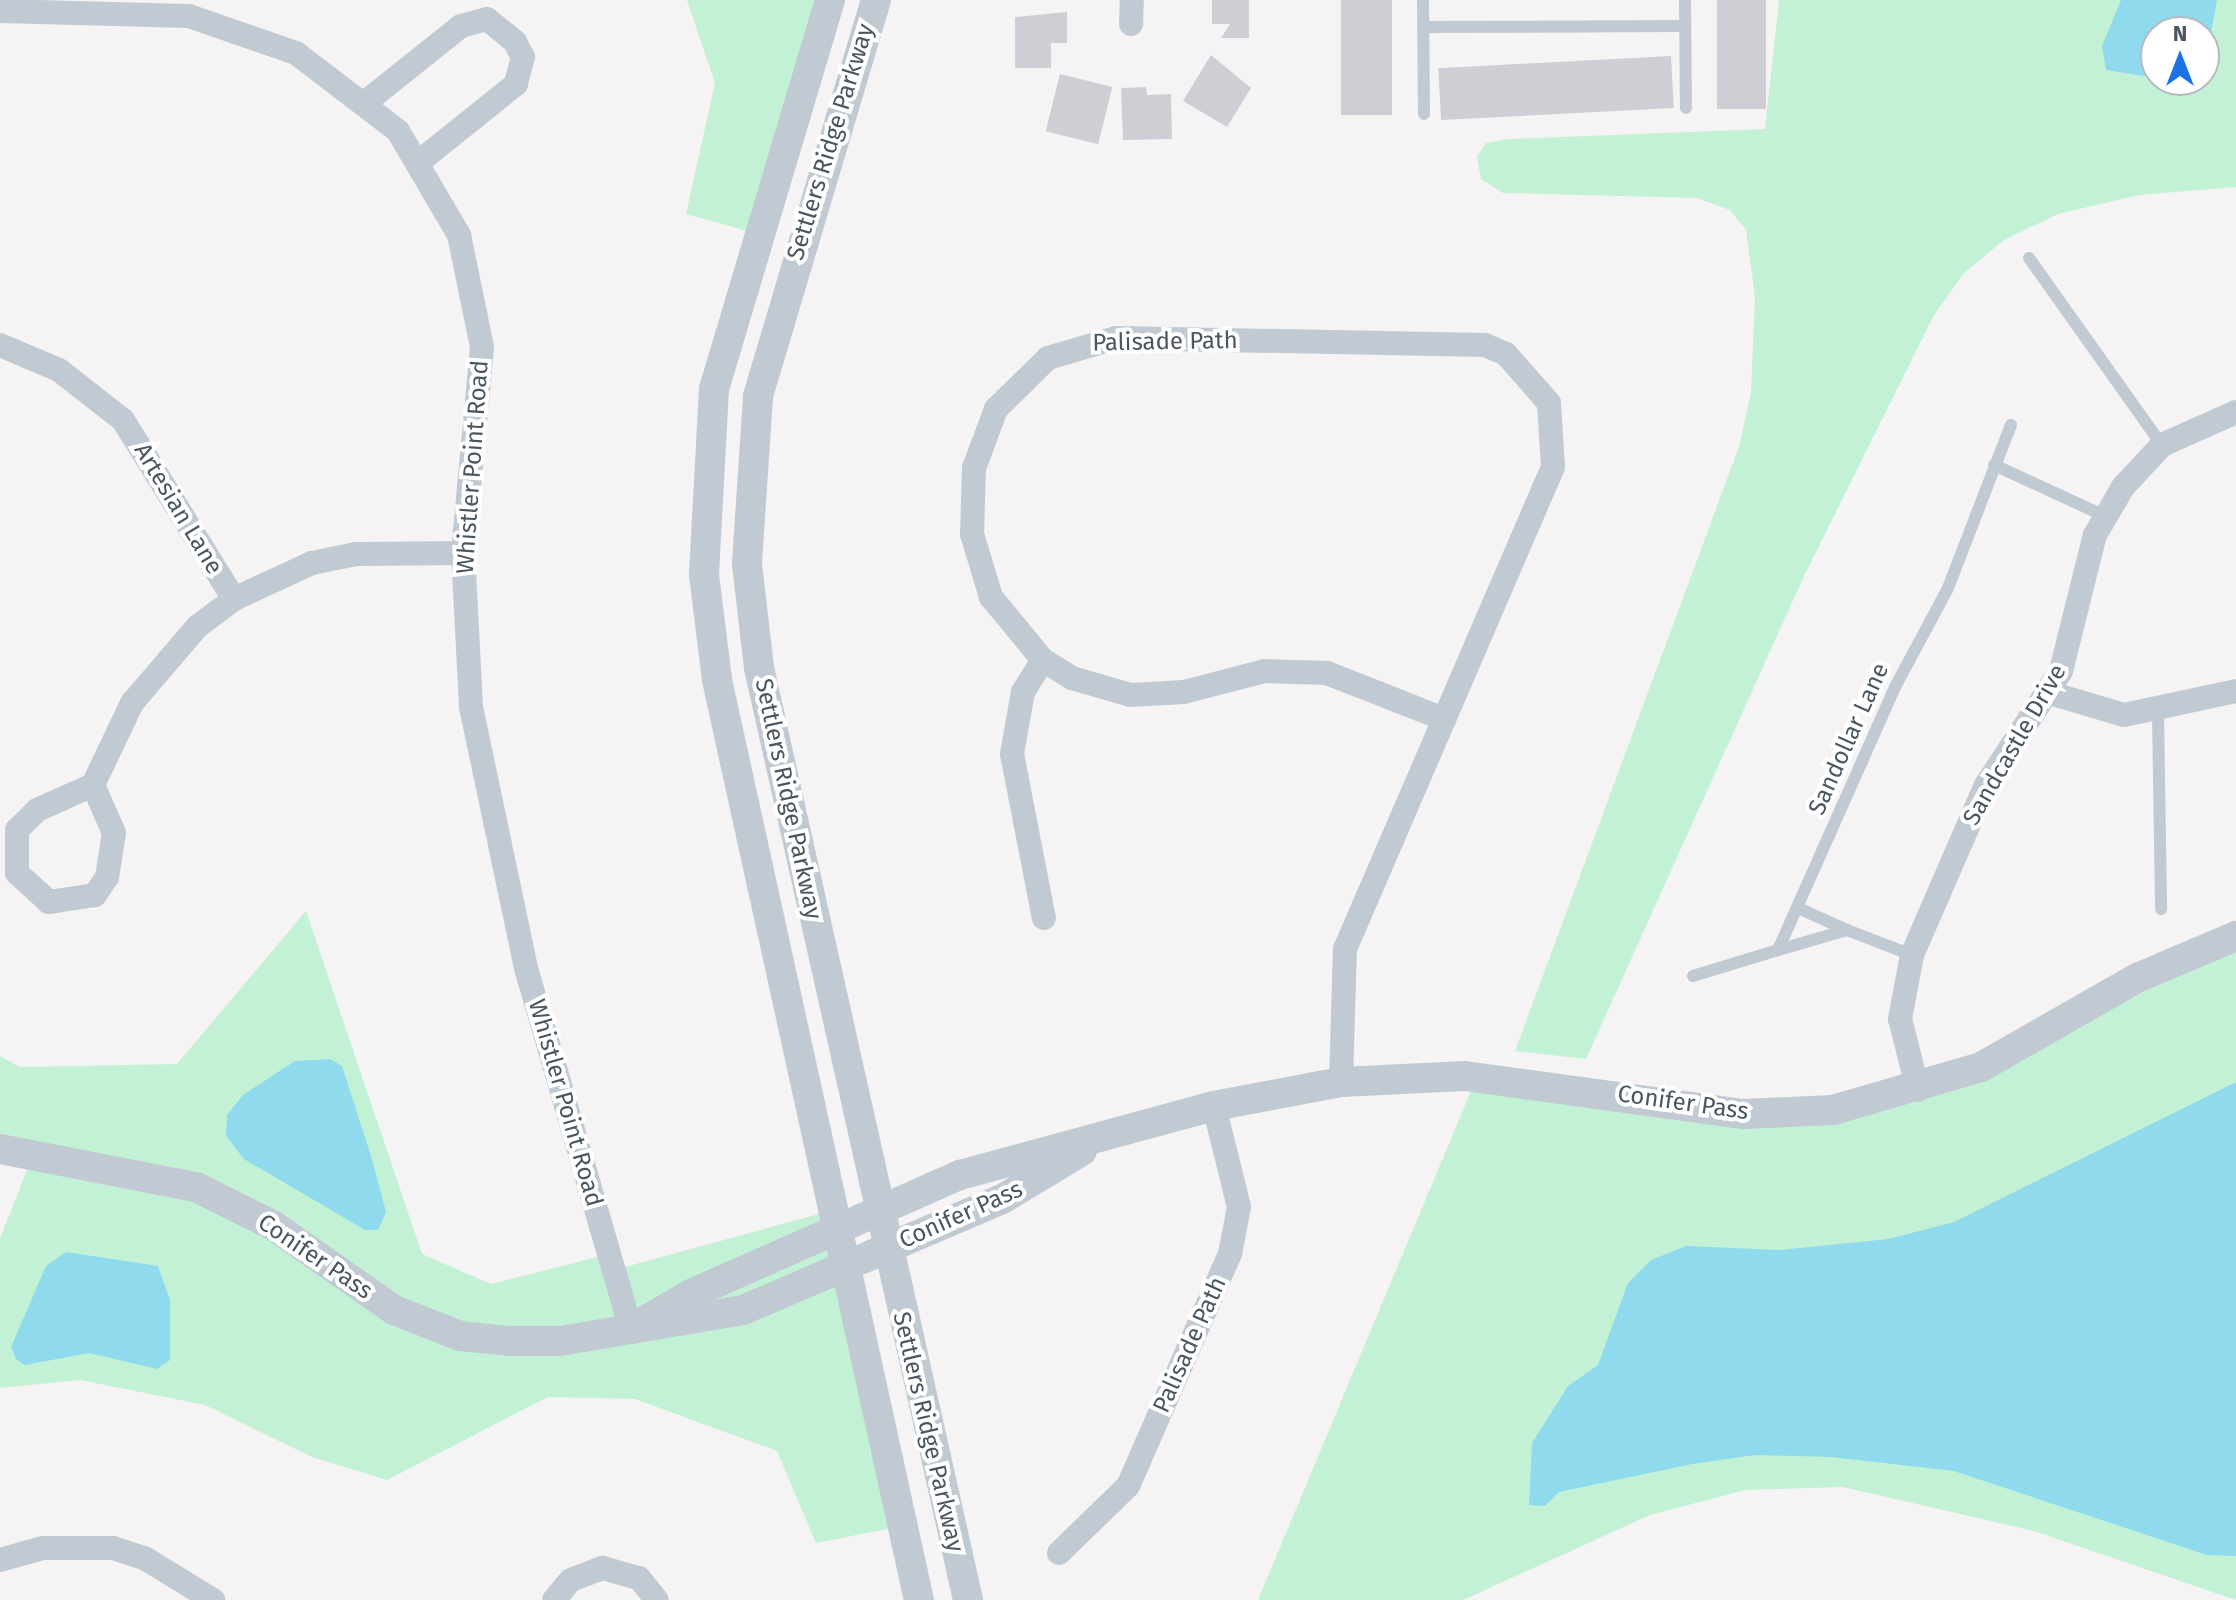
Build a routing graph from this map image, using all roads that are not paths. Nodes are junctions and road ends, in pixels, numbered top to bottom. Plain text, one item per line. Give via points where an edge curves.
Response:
1 (830, 0) edge
2 (876, 0) edge
3 (1423, 0) edge
4 (1685, 0) edge
5 (0, 11) edge
6 (1685, 26) junction
7 (1423, 27) junction
8 (367, 101) junction
9 (1686, 108) dead end
10 (1424, 114) dead end
11 (421, 160) junction
12 (2029, 258) dead end
13 (0, 345) edge
14 (2236, 412) edge
15 (2011, 425) dead end
16 (2162, 445) junction
17 (1994, 465) junction
18 (2105, 516) junction
19 (463, 553) junction
20 (234, 599) junction
21 (1043, 660) junction
22 (2236, 691) edge
23 (2050, 693) junction
24 (2158, 713) junction
25 (1444, 719) junction
26 (93, 785) junction
27 (1798, 908) junction
28 (2161, 909) dead end
29 (1044, 918) dead end
30 (1847, 930) junction
31 (2236, 936) edge
32 (1778, 950) junction
33 (1912, 955) junction
34 (1693, 976) dead end
35 (1341, 1082) junction
36 (1918, 1090) junction
37 (1214, 1106) junction
38 (1100, 1139) junction
39 (0, 1149) edge
40 (878, 1213) junction
41 (835, 1233) junction
42 (885, 1250) junction
43 (843, 1271) junction
44 (631, 1329) junction
45 (1059, 1553) dead end
46 (0, 1560) edge
47 (213, 1600) edge
48 (554, 1600) edge
49 (657, 1600) edge
50 (919, 1600) edge
51 (968, 1600) edge

1 - 41 street, Settlers Ridge Parkway via 718,376 702,526 717,680
2 - 40 street, Settlers Ridge Parkway via 771,340 745,520 759,668
3 - 7 lane
4 - 6 lane
5 - 8 street, Whistler Point Road via 189,16 296,53
6 - 7 lane
6 - 9 lane
7 - 10 lane
8 - 11 street, Whistler Point Road
8 - 11 street via 461,26 487,19 507,33 523,57 516,84
11 - 19 street, Whistler Point Road via 459,235 480,319 482,373
12 - 16 lane
13 - 20 street, Artesian Lane via 59,370 123,420
14 - 16 street, Sandcastle Drive
15 - 17 lane, Sandollar Lane
16 - 18 street, Sandcastle Drive
17 - 18 lane
17 - 27 lane, Sandollar Lane via 1948,588 1895,687
18 - 23 street, Sandcastle Drive
19 - 20 street via 356,554 312,563
19 - 44 street, Whistler Point Road via 471,707 493,825 526,968
20 - 26 street via 197,627 132,703
21 - 25 street, Palisade Path via 1072,678 1130,695 1184,692 1265,671 1327,673
21 - 25 street, Palisade Path via 991,597 972,534 981,437 996,409 1048,358 1116,338 1485,345 1537,382 1557,446
21 - 29 street via 1019,705 1012,754
22 - 24 street
23 - 24 street via 2124,715
23 - 33 street, Sandcastle Drive via 1986,785
24 - 28 lane
25 - 35 street, Palisade Path via 1345,949
26 - 26 street via 37,810 17,830 17,873 49,902 95,895 107,877 114,833
27 - 30 lane
27 - 32 lane, Sandollar Lane
30 - 32 lane
30 - 33 lane
31 - 36 street, Conifer Pass via 2137,978 2016,1051
32 - 34 lane
33 - 36 street, Sandcastle Drive via 1900,1019
35 - 36 street, Conifer Pass via 1518,1079 1743,1114 1833,1110
35 - 37 street, Conifer Pass
37 - 38 street, Conifer Pass
37 - 45 street, Palisade Path via 1239,1207 1230,1254 1128,1486
38 - 40 street, Conifer Pass via 960,1175
38 - 42 street, Conifer Pass via 1004,1198
39 - 44 street, Conifer Pass via 196,1187 274,1226 394,1310 460,1336 560,1341
40 - 41 street, Conifer Pass
40 - 42 street, Settlers Ridge Parkway
41 - 43 street, Settlers Ridge Parkway
41 - 44 street, Conifer Pass via 691,1294
42 - 43 street, Conifer Pass
42 - 51 street, Settlers Ridge Parkway
43 - 44 street, Conifer Pass via 743,1310
43 - 50 street, Settlers Ridge Parkway
46 - 47 street via 43,1548 113,1548 146,1559
48 - 49 street via 571,1580 603,1568 639,1578

